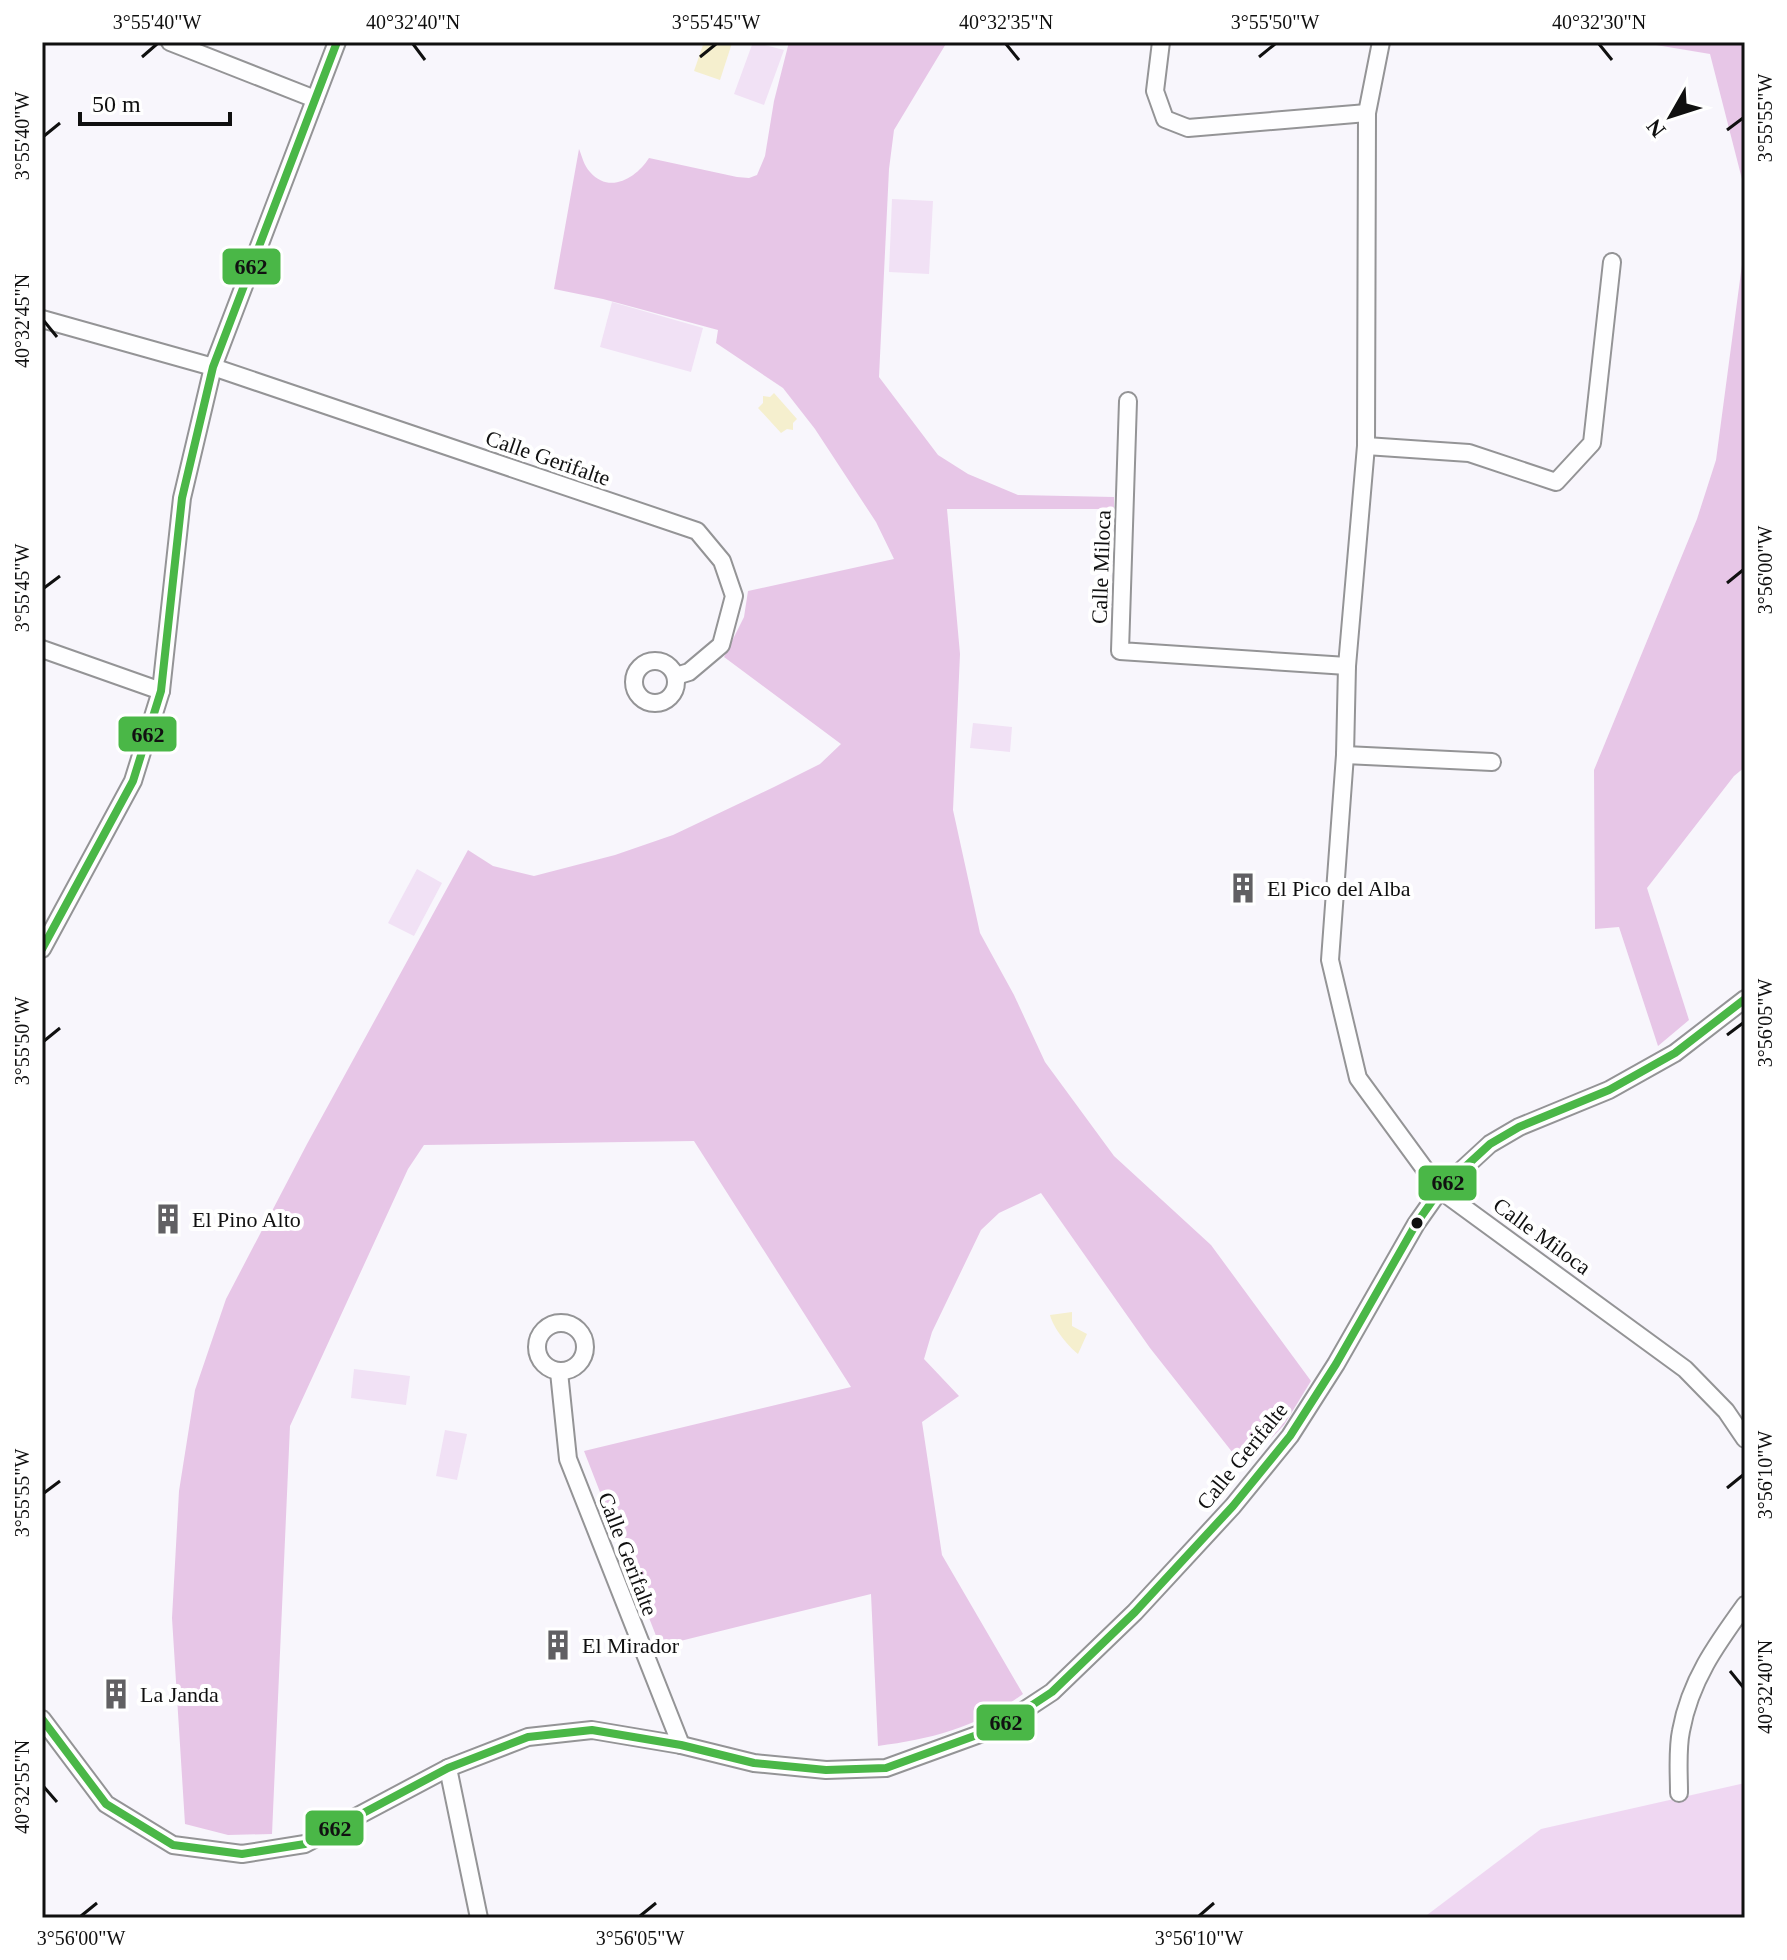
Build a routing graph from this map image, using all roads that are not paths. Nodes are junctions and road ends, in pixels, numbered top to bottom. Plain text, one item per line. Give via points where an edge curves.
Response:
1 (170, 42) edge
2 (337, 42) edge
3 (1161, 42) edge
4 (1381, 42) edge
5 (315, 99) junction
6 (1367, 113) junction
7 (1612, 262) dead end
8 (42, 319) edge
9 (213, 367) junction
10 (1128, 401) dead end
11 (1366, 446) junction
12 (42, 649) edge
13 (1347, 666) junction
14 (676, 676) dead end
15 (161, 691) junction
16 (1345, 755) junction
17 (1492, 762) dead end
18 (42, 949) edge
19 (1745, 999) edge
20 (1440, 1190) junction
21 (559, 1372) dead end
22 (1745, 1439) edge
23 (1745, 1605) edge
24 (42, 1719) edge
25 (681, 1745) junction
26 (448, 1768) junction
27 (1679, 1793) dead end
28 (479, 1918) edge

1 - 5 street
2 - 5 street
3 - 6 street via 1155,91 1165,119 1188,128
4 - 6 street, Calle Miloca
5 - 9 street
6 - 11 street, Calle Miloca
7 - 11 street via 1592,443 1556,482 1469,453
8 - 9 street, Calle Gerifalte
9 - 14 street, Calle Gerifalte via 697,531 722,561 734,596 721,645 689,672
9 - 15 street via 182,498
10 - 13 street, Calle Miloca via 1120,651
11 - 13 street, Calle Miloca
12 - 15 street
13 - 16 street, Calle Miloca
15 - 18 street via 133,781
16 - 17 street
16 - 20 street, Calle Miloca via 1330,960 1358,1078
19 - 20 street, Calle Gerifalte via 1675,1053 1609,1090 1490,1144
20 - 22 street, Calle Miloca via 1685,1369
20 - 25 street, Calle Gerifalte via 1290,1436 1135,1612 1052,1692 999,1727 886,1768 826,1770 754,1763
21 - 25 street, Calle Gerifalte via 568,1459
23 - 27 street via 1706,1659 1689,1699 1680,1733
24 - 26 street, Calle Gerifalte via 106,1804 173,1845 242,1854 305,1844
25 - 26 street, Calle Gerifalte via 592,1730 528,1737
26 - 28 street

